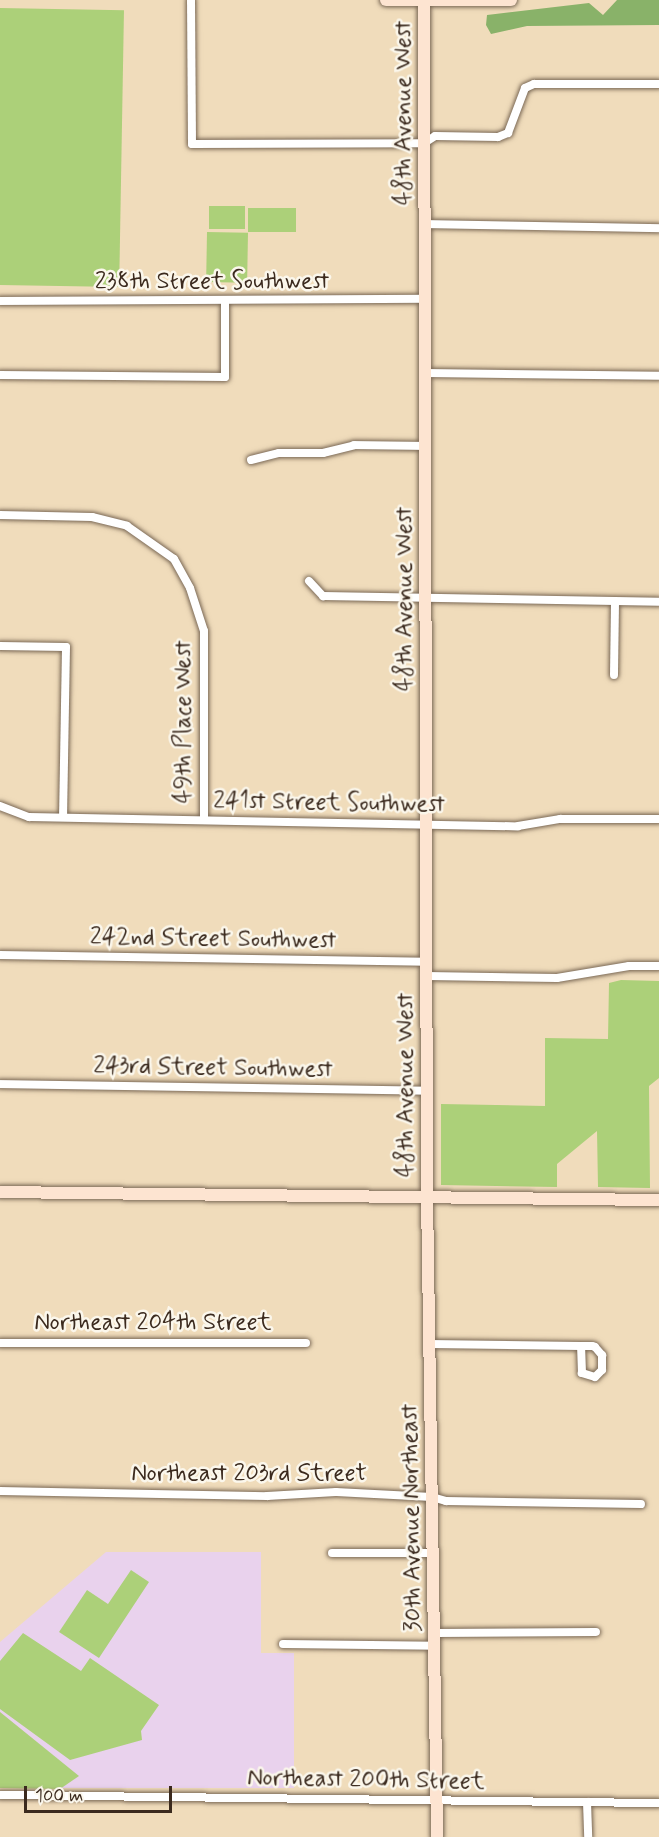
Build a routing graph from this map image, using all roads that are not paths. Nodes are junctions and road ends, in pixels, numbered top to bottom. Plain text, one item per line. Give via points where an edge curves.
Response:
1 (191, 0) edge
2 (386, 0) edge
3 (511, 0) edge
4 (424, 1) edge
5 (659, 84) edge
6 (424, 143) junction
7 (426, 224) junction
8 (659, 228) edge
9 (425, 299) junction
10 (0, 301) edge
11 (225, 303) junction
12 (425, 373) junction
13 (0, 375) edge
14 (659, 376) edge
15 (426, 446) junction
16 (251, 460) dead end
17 (0, 515) edge
18 (309, 581) dead end
19 (425, 597) junction
20 (615, 602) junction
21 (659, 602) edge
22 (0, 646) edge
23 (614, 675) dead end
24 (0, 806) edge
25 (63, 817) junction
26 (659, 819) edge
27 (204, 820) junction
28 (426, 825) junction
29 (0, 955) edge
30 (426, 962) junction
31 (659, 966) edge
32 (427, 976) junction
33 (0, 1084) edge
34 (426, 1091) junction
35 (0, 1192) edge
36 (427, 1197) junction
37 (659, 1200) edge
38 (0, 1343) edge
39 (306, 1343) dead end
40 (429, 1344) junction
41 (581, 1346) dead end
42 (0, 1491) edge
43 (432, 1497) junction
44 (641, 1504) dead end
45 (332, 1553) dead end
46 (434, 1553) junction
47 (596, 1632) dead end
48 (436, 1640) junction
49 (284, 1644) dead end
50 (0, 1795) edge
51 (437, 1800) junction
52 (588, 1802) junction
53 (659, 1803) edge
54 (437, 1837) edge
55 (588, 1837) edge

1 - 6 street via 192,144
2 - 4 main road
3 - 4 main road
4 - 6 main road, 48th Avenue West
5 - 6 street via 534,84 525,88 508,133 498,137 435,136
6 - 7 main road, 48th Avenue West
7 - 8 street
7 - 9 main road, 48th Avenue West
9 - 11 street, 238th Street Southwest
9 - 12 main road, 48th Avenue West
10 - 11 street, 238th Street Southwest
11 - 13 street via 225,376
12 - 14 street
12 - 15 main road, 48th Avenue West
15 - 16 street via 354,445 323,453 279,453
15 - 19 main road, 48th Avenue West
17 - 27 street, 49th Place West via 92,517 127,526 174,559 190,588 204,631
18 - 19 street via 323,596
19 - 20 street
19 - 28 main road, 48th Avenue West
20 - 21 street
20 - 23 street
22 - 25 street via 66,646
24 - 25 street, 241st Street Southwest via 29,817
25 - 27 street, 241st Street Southwest
26 - 28 street, 241st Street Southwest via 560,819 518,826
27 - 28 street, 241st Street Southwest
28 - 30 main road, 48th Avenue West
29 - 30 street, 242nd Street Southwest
30 - 32 main road, 48th Avenue West
31 - 32 street via 629,966 557,978
32 - 34 main road, 48th Avenue West
33 - 34 street, 243rd Street Southwest
34 - 36 main road, 48th Avenue West
35 - 36 main road
36 - 37 main road
36 - 40 main road, 30th Avenue Northeast
38 - 39 street, Northeast 204th Street
40 - 41 street
40 - 43 main road, 30th Avenue Northeast
42 - 43 street, Northeast 203rd Street via 267,1496 336,1492
43 - 44 street, Northeast 203rd Street via 446,1501
43 - 46 main road, 30th Avenue Northeast
45 - 46 street
46 - 48 main road, 30th Avenue Northeast
47 - 48 street
48 - 49 street
48 - 51 main road, 30th Avenue Northeast
50 - 51 street, Northeast 200th Street
51 - 52 street, Northeast 200th Street
51 - 54 main road, 30th Avenue Northeast
52 - 53 street, Northeast 200th Street
52 - 55 street

